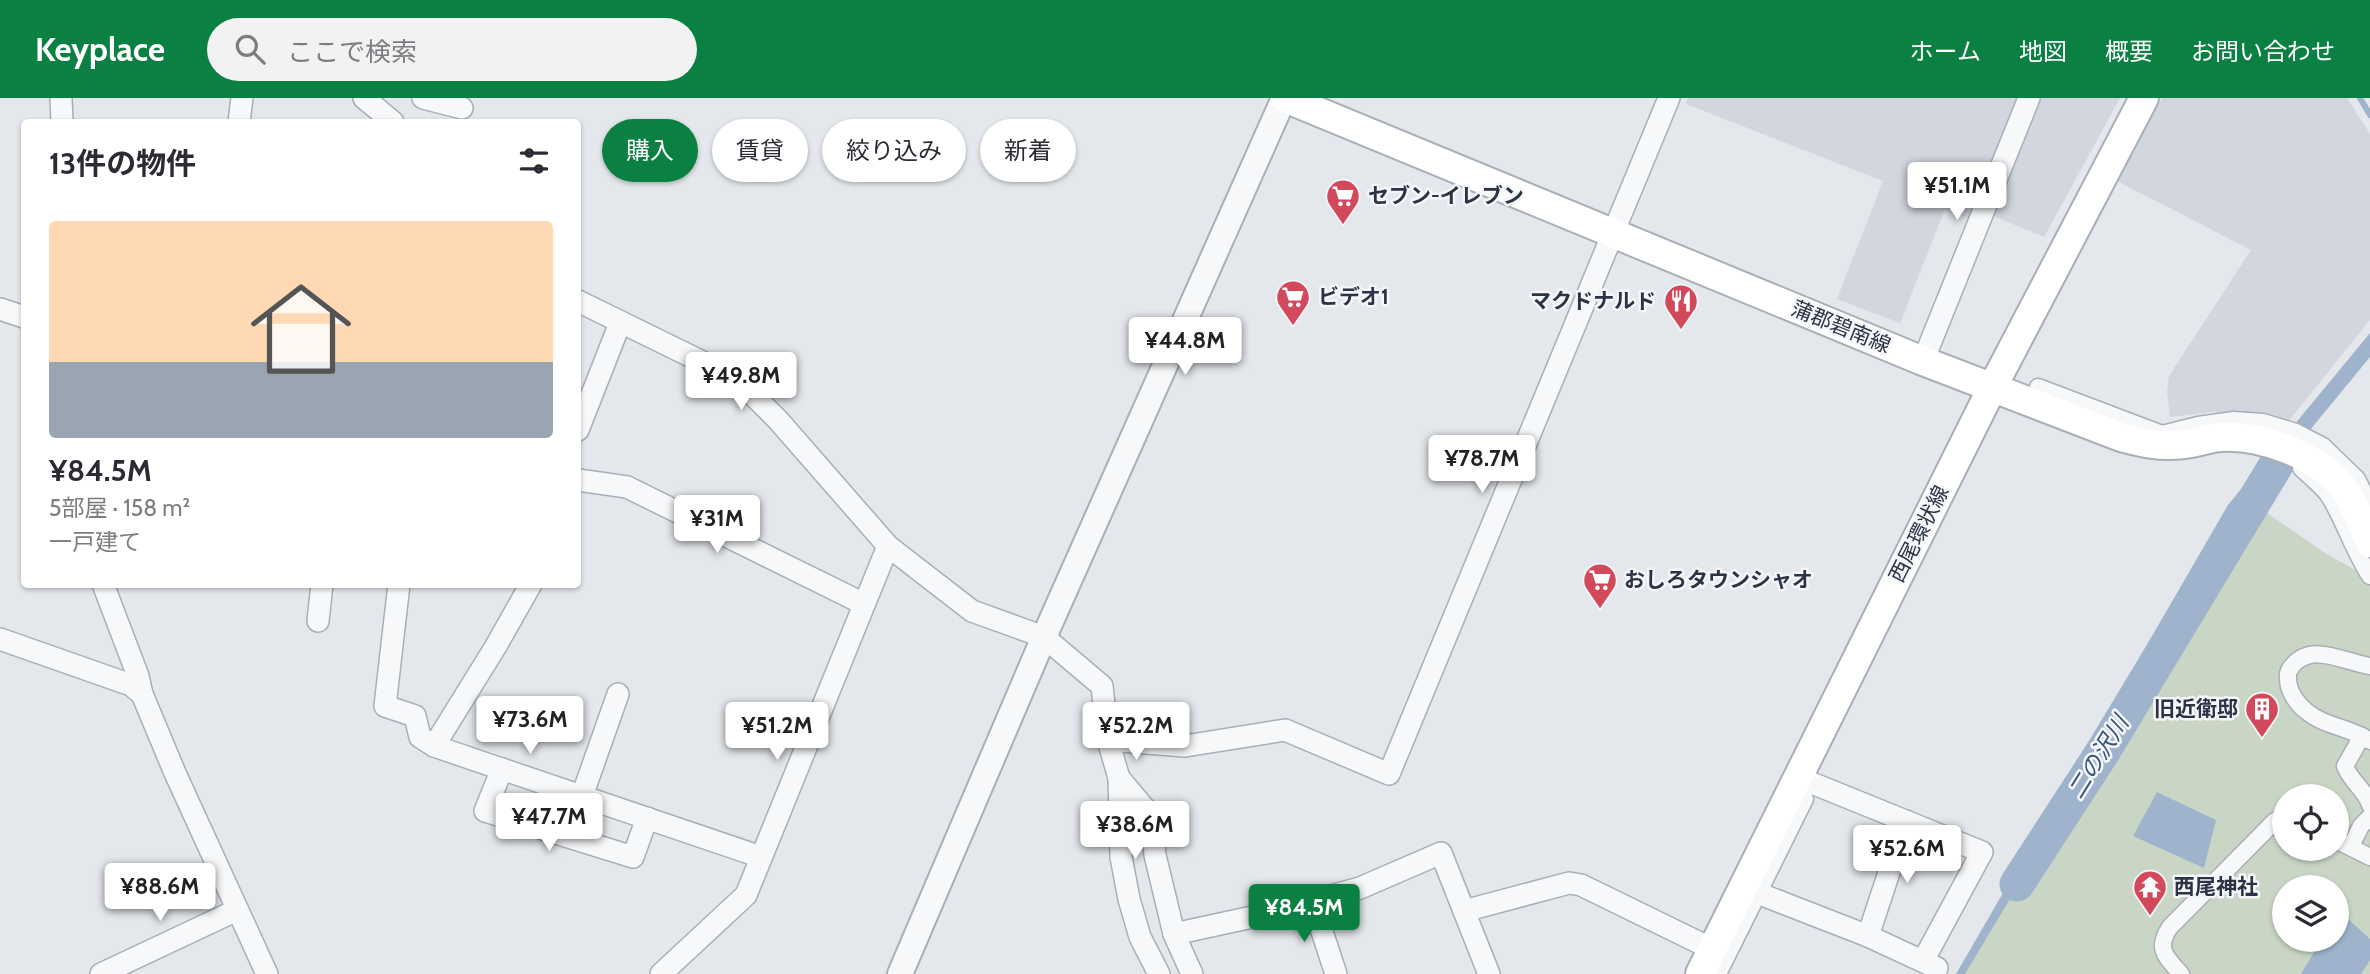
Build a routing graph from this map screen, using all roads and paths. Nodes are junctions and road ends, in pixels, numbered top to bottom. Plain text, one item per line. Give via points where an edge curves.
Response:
1 (61, 98) edge
2 (242, 98) edge
3 (364, 98) edge
4 (423, 98) edge
5 (1284, 98) edge
6 (1670, 98) edge
7 (2029, 98) edge
8 (2144, 98) edge
9 (462, 110) edge
10 (391, 112) edge
11 (62, 119) edge
12 (239, 119) edge
13 (1614, 233) junction
14 (581, 303) edge
15 (0, 309) edge
16 (21, 316) edge
17 (620, 323) junction
18 (1923, 361) junction
19 (2038, 387) dead end
20 (1992, 388) junction
21 (581, 422) edge
22 (2301, 468) dead end
23 (581, 480) edge
24 (2370, 505) edge
25 (2370, 543) edge
26 (888, 546) junction
27 (2370, 576) edge
28 (105, 588) edge
29 (321, 588) edge
30 (399, 588) edge
31 (529, 588) edge
32 (864, 604) junction
33 (318, 621) dead end
34 (1044, 637) junction
35 (0, 639) edge
36 (2370, 666) edge
37 (142, 694) junction
38 (618, 694) dead end
39 (2366, 738) edge
40 (1108, 740) junction
41 (434, 746) junction
42 (502, 769) junction
43 (1119, 778) junction
44 (1801, 788) junction
45 (582, 796) junction
46 (2370, 806) edge
47 (2370, 817) edge
48 (647, 818) junction
49 (1906, 821) junction
50 (2272, 824) edge
51 (2349, 837) edge
52 (2349, 846) edge
53 (761, 857) junction
54 (2370, 857) edge
55 (1750, 890) junction
56 (1312, 901) junction
57 (237, 910) junction
58 (1464, 911) junction
59 (1174, 934) junction
60 (1868, 936) junction
61 (1710, 966) edge
62 (1925, 967) edge
63 (101, 974) edge
64 (267, 974) edge
65 (661, 974) edge
66 (900, 974) edge
67 (1159, 974) edge
68 (1192, 974) edge
69 (1336, 974) edge
70 (1489, 974) edge
71 (2181, 974) edge

1 - 11 street
2 - 12 street
3 - 10 street
4 - 9 street
5 - 13 main road, 蒲郡碧南線
5 - 34 street
6 - 13 street
7 - 18 street
8 - 20 main road, 西尾環状線
13 - 18 main road, 蒲郡碧南線
13 - 40 street via 1389,774 1284,730 1185,746
14 - 17 street
15 - 16 street
17 - 21 street
17 - 26 street via 737,379
18 - 20 main road, 蒲郡碧南線
19 - 24 street via 2162,434 2234,420 2263,422 2296,432 2323,446 2357,479
20 - 25 main road, 蒲郡碧南線 via 2151,446 2243,436 2305,457 2342,486
20 - 44 main road, 西尾環状線
22 - 27 street via 2327,494
23 - 32 street via 627,488
26 - 32 street
26 - 34 street via 972,611
28 - 37 street
29 - 33 street
30 - 41 street via 384,706 415,716 420,737
31 - 41 street
32 - 53 street
34 - 40 street via 1102,686
34 - 66 street
35 - 37 street via 131,685
36 - 39 street via 2308,654 2288,670 2287,681 2305,711
37 - 57 street
38 - 45 street
39 - 46 street via 2345,766
40 - 43 street
41 - 42 street
42 - 45 street
42 - 48 street via 485,811 633,857
43 - 59 street via 1151,816 1155,855
43 - 67 street via 1121,857 1129,898 1140,937
44 - 49 street
44 - 55 main road, 西尾環状線
45 - 48 street
47 - 51 street
48 - 53 street
49 - 60 street
49 - 62 street via 1982,852
50 - 71 street via 2163,938 2163,951
52 - 54 street
53 - 65 street via 746,895
55 - 60 street
55 - 61 main road, 西尾環状線
56 - 58 street via 1360,888 1441,853
56 - 59 street
56 - 69 street
57 - 63 street
57 - 64 street
58 - 61 street via 1569,883 1581,885
58 - 70 street
59 - 68 street
60 - 62 street

